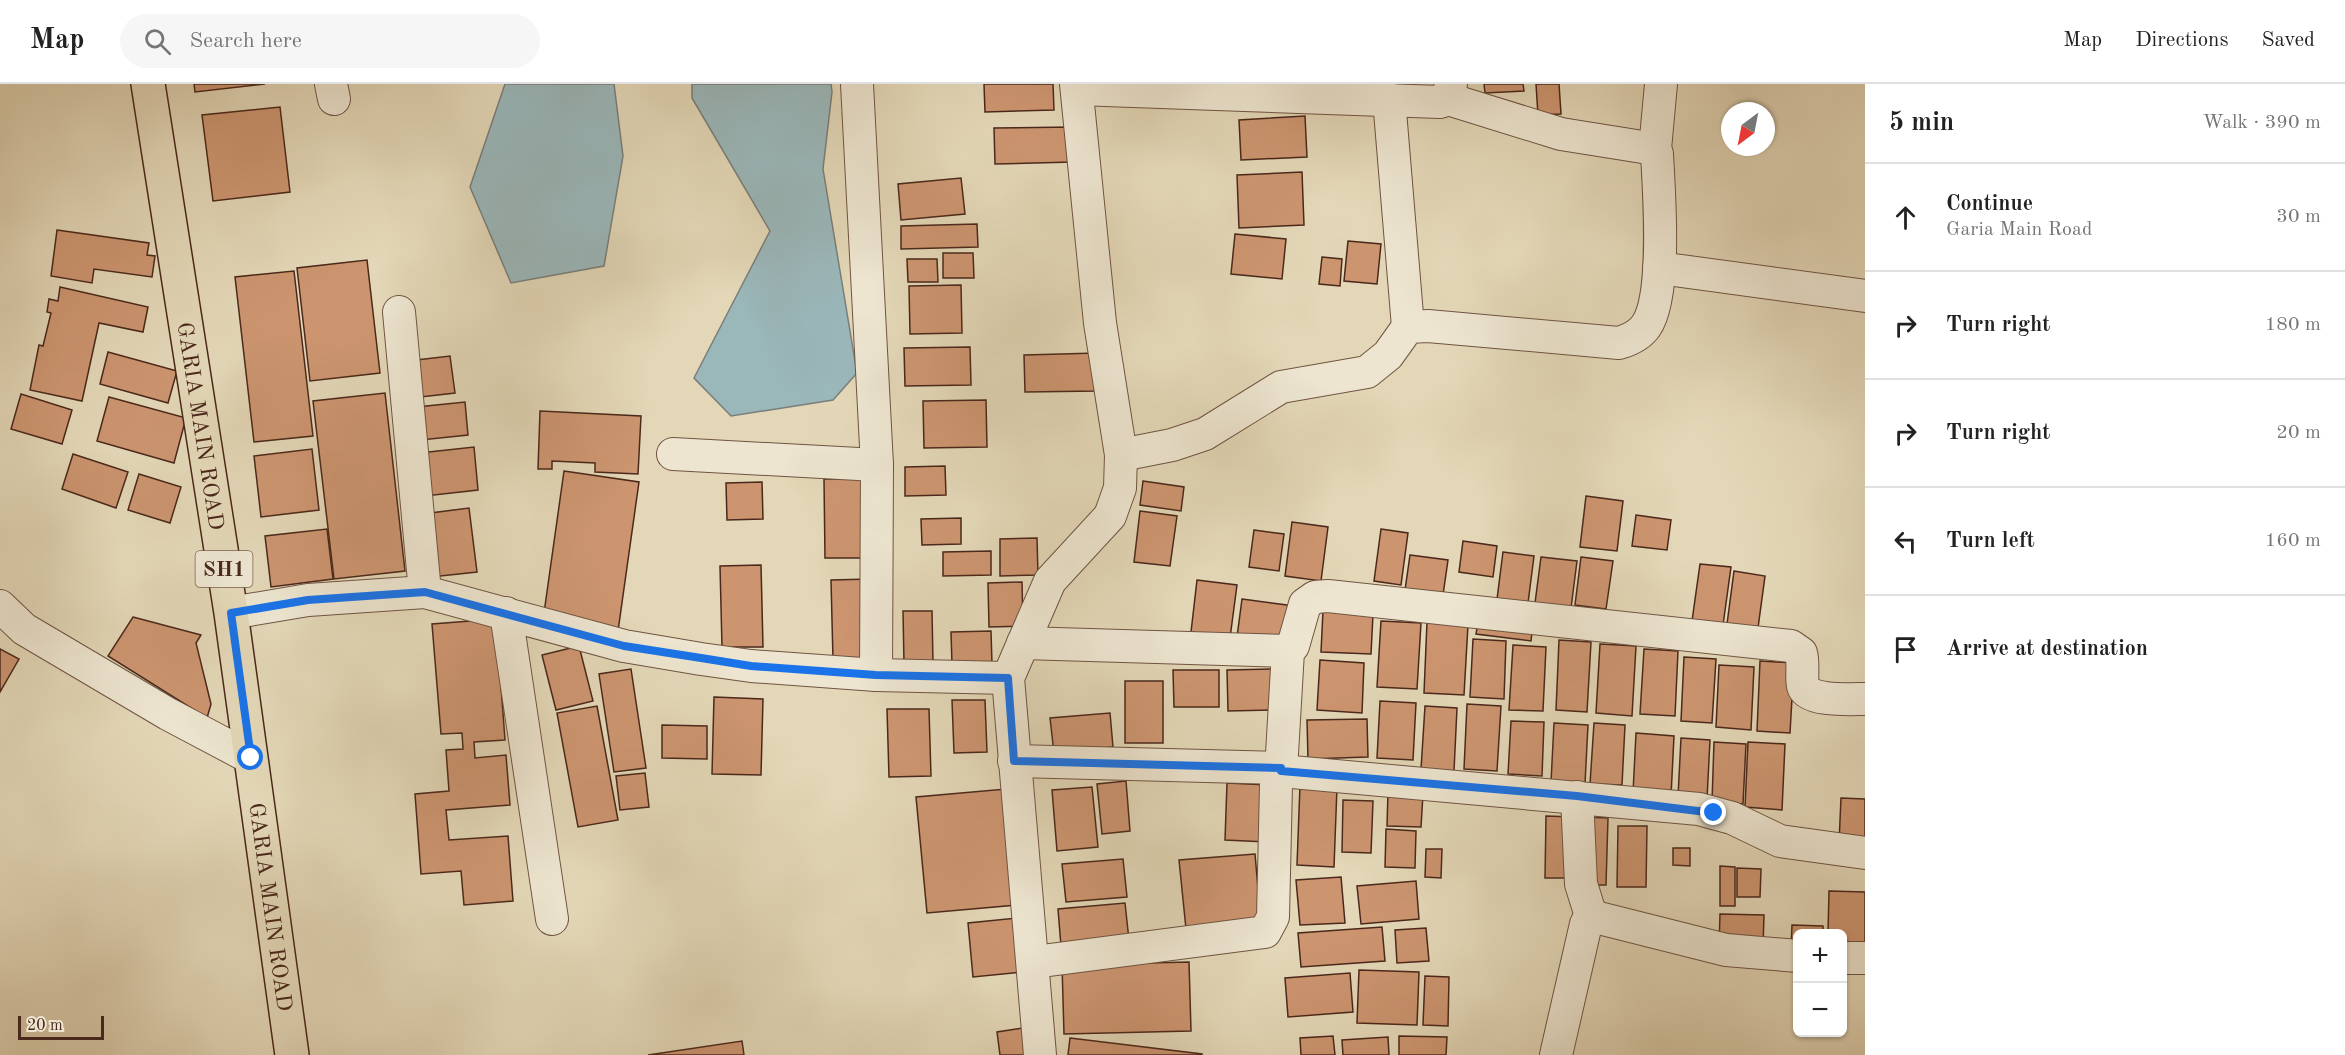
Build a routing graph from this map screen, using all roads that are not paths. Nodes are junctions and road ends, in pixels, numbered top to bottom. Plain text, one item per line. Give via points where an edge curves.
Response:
1 (148, 84) edge
2 (857, 84) edge
3 (1661, 84) edge
4 (1077, 86) edge
5 (1450, 91) edge
6 (1389, 99) junction
7 (1654, 149) junction
8 (1659, 268) junction
9 (1865, 296) edge
10 (399, 312) dead end
11 (1408, 327) junction
12 (673, 454) dead end
13 (1121, 455) junction
14 (877, 465) junction
15 (425, 592) junction
16 (0, 606) edge
17 (231, 613) junction
18 (506, 613) junction
19 (1023, 643) junction
20 (1288, 651) junction
21 (876, 675) junction
22 (1008, 678) junction
23 (1865, 699) edge
24 (251, 758) junction
25 (1014, 761) junction
26 (1281, 770) junction
27 (1577, 796) junction
28 (1865, 853) edge
29 (1591, 916) junction
30 (552, 919) dead end
31 (1793, 956) edge
32 (1847, 958) edge
33 (1865, 958) edge
34 (1034, 962) junction
35 (292, 1055) edge
36 (1040, 1055) edge
37 (1556, 1055) edge

1 - 17 main road, GARIA MAIN ROAD / SH1
2 - 14 street
3 - 7 street
4 - 6 street
4 - 13 street via 1100,323
5 - 6 street via 1440,102
5 - 7 street via 1552,132
6 - 11 street
7 - 8 street
8 - 9 street
8 - 11 street via 1648,322 1631,339 1619,343
10 - 15 street
11 - 13 street via 1388,355 1367,372 1281,387 1205,434
12 - 14 street
13 - 19 street via 1120,488 1110,516 1050,581
14 - 21 street
15 - 17 street via 308,600
15 - 18 street
16 - 24 street via 24,629
17 - 24 main road, GARIA MAIN ROAD / SH1
18 - 21 street via 646,650 751,666
18 - 30 street
19 - 20 street
19 - 22 street
20 - 23 street via 1293,646 1305,603 1328,596 1791,646 1801,653 1803,686 1808,693 1825,698
20 - 26 street
21 - 22 street
22 - 25 street
24 - 35 main road, GARIA MAIN ROAD / SH1
25 - 26 street
25 - 34 street
26 - 27 street
26 - 34 street via 1276,785 1273,917 1265,932
27 - 28 street via 1699,809 1732,818 1780,841
27 - 29 street via 1581,884
29 - 31 street via 1726,950
29 - 37 street
32 - 33 street
34 - 36 street

